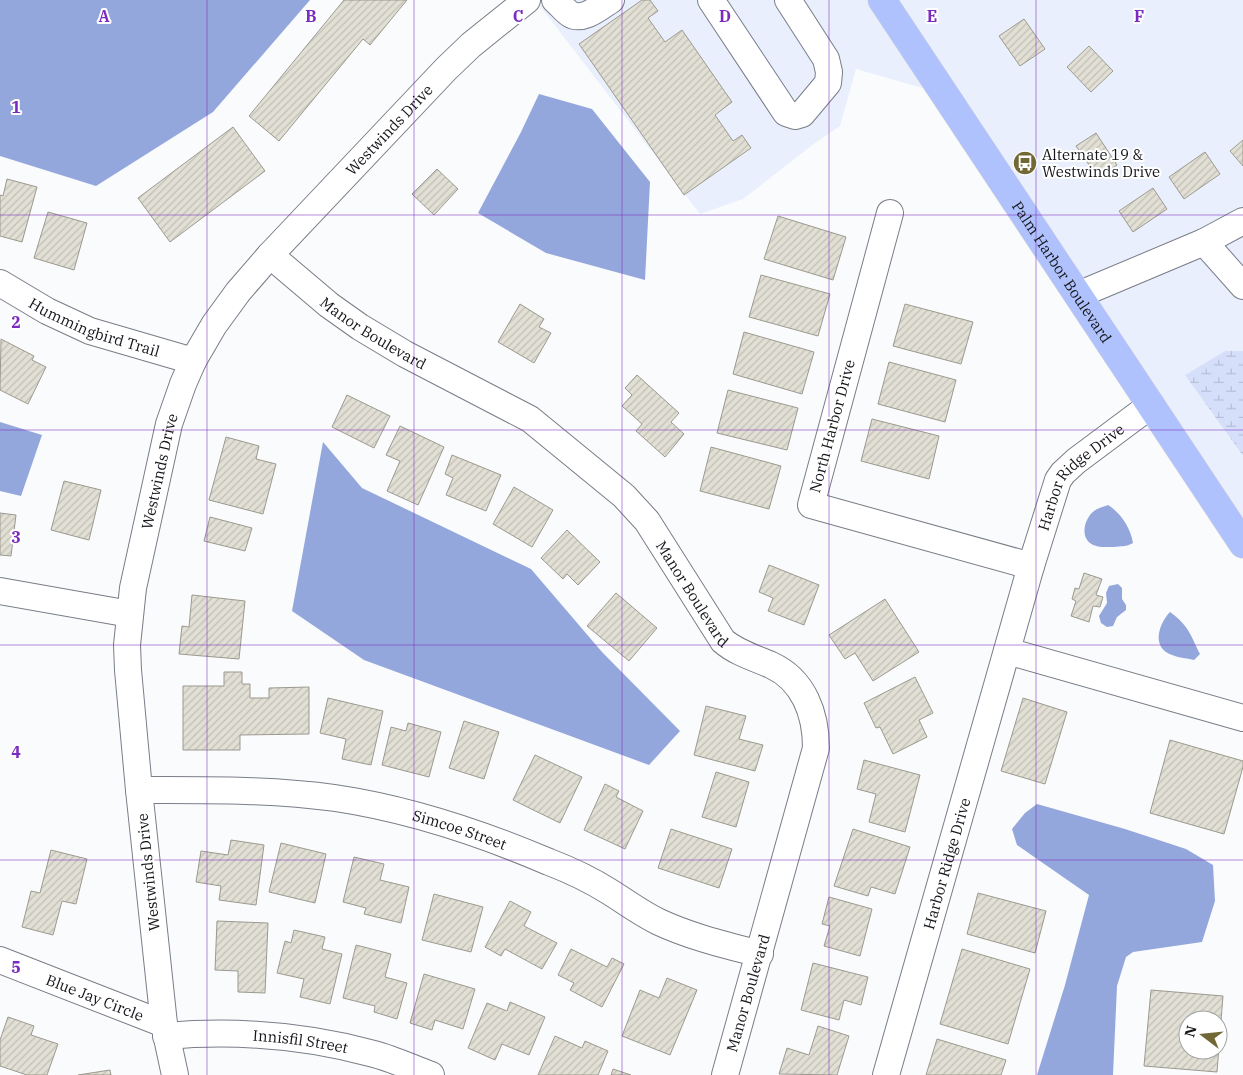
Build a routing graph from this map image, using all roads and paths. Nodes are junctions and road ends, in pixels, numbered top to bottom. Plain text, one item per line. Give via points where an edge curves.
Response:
1 (527, 0) edge
2 (555, 0) edge
3 (610, 0) edge
4 (711, 0) edge
5 (882, 0) edge
6 (791, 1) edge
7 (890, 213) dead end
8 (1243, 221) edge
9 (1204, 242) junction
10 (270, 255) junction
11 (0, 282) edge
12 (1243, 286) edge
13 (1078, 295) junction
14 (193, 362) junction
15 (1151, 404) junction
16 (1243, 544) edge
17 (1031, 566) junction
18 (0, 591) edge
19 (130, 614) junction
20 (1006, 651) junction
21 (1243, 718) edge
22 (139, 790) junction
23 (760, 954) junction
24 (0, 960) edge
25 (165, 1030) junction
26 (175, 1075) edge
27 (431, 1075) edge
28 (725, 1075) edge
29 (886, 1075) edge

1 - 10 street, Westwinds Drive via 446,69
2 - 3 street via 570,15 578,16 588,14
4 - 6 street via 786,113 795,116 802,114 828,83 829,72 826,60
5 - 13 main road, Palm Harbor Boulevard
7 - 17 street, North Harbor Drive via 811,505
8 - 9 street
9 - 12 street
9 - 13 street
10 - 14 street, Westwinds Drive via 226,308
10 - 23 street, Manor Boulevard via 360,327 530,419 610,484 648,520 723,641 731,648 783,671 804,696 816,730 816,748
11 - 14 street, Hummingbird Trail via 90,331
13 - 15 main road, Palm Harbor Boulevard
14 - 19 street, Westwinds Drive via 163,446
15 - 16 main road, Palm Harbor Boulevard
15 - 17 street, Harbor Ridge Drive via 1063,473
17 - 20 street, Harbor Ridge Drive
18 - 19 street
19 - 22 street, Westwinds Drive via 128,670
20 - 21 street
20 - 29 street, Harbor Ridge Drive
22 - 23 street, Simcoe Street via 296,794 361,802 419,816 557,865 658,922
22 - 25 street, Westwinds Drive
23 - 28 street, Manor Boulevard
24 - 25 street, Blue Jay Circle
25 - 26 street, Westwinds Drive
25 - 27 street, Innisfil Street via 274,1037 342,1046 377,1054

